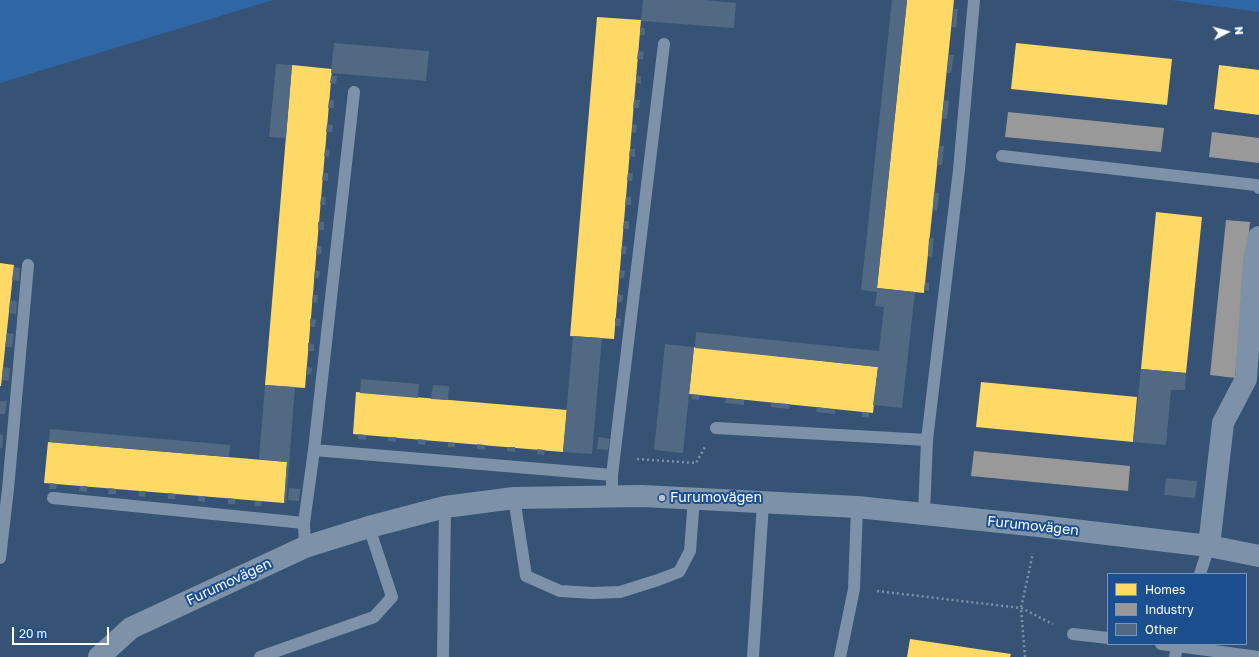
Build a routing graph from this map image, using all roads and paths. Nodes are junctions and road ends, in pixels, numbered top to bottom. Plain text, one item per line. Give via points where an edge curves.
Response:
1 (974, 0) edge
2 (664, 44) dead end
3 (354, 92) dead end
4 (1002, 156) dead end
5 (1259, 188) edge
6 (1259, 237) edge
7 (28, 265) dead end
8 (716, 428) joint
9 (927, 440) junction
10 (314, 450) junction
11 (612, 475) junction
12 (612, 496) junction
13 (53, 498) dead end
14 (514, 498) junction
15 (694, 498) junction
16 (763, 502) junction
17 (445, 507) junction
18 (857, 507) junction
19 (924, 514) junction
20 (304, 523) junction
21 (1039, 526) junction
22 (369, 527) junction
23 (1209, 546) junction
24 (305, 548) junction
25 (1259, 556) edge
26 (0, 558) edge
27 (1200, 573) edge
28 (854, 589) junction
29 (1021, 608) junction
30 (1073, 634) joint
31 (1107, 638) edge
32 (1164, 645) edge
33 (1176, 649) edge
34 (99, 657) edge
35 (260, 657) edge
36 (443, 657) edge
37 (753, 657) edge
38 (840, 657) edge
39 (1025, 657) edge
40 (1259, 657) edge

1 - 9 lane via 959,170
2 - 11 lane
3 - 10 lane
4 - 5 lane via 1256,185
6 - 23 street via 1254,260 1246,379 1223,423
7 - 26 lane
8 - 9 lane
8 - 11 path via 696,463 634,459
9 - 19 lane
10 - 11 lane
10 - 20 lane
11 - 12 lane
12 - 14 street, Furumovägen
12 - 15 street, Furumovägen
13 - 20 lane
14 - 15 lane via 526,576 560,591 593,593 620,592 679,572 690,551
14 - 17 street, Furumovägen
15 - 16 street, Furumovägen
16 - 18 street, Furumovägen
16 - 37 lane
17 - 22 street, Furumovägen
17 - 36 lane
18 - 19 street, Furumovägen
18 - 28 lane
19 - 21 street, Furumovägen
20 - 24 lane
21 - 23 street, Furumovägen
21 - 29 path
22 - 24 street, Furumovägen
22 - 35 lane via 392,597 374,617
23 - 25 street, Furumovägen
23 - 27 lane
24 - 34 street, Furumovägen via 131,628
28 - 29 path
28 - 38 lane
29 - 30 path
29 - 39 path
30 - 31 lane
32 - 33 lane
33 - 40 lane

